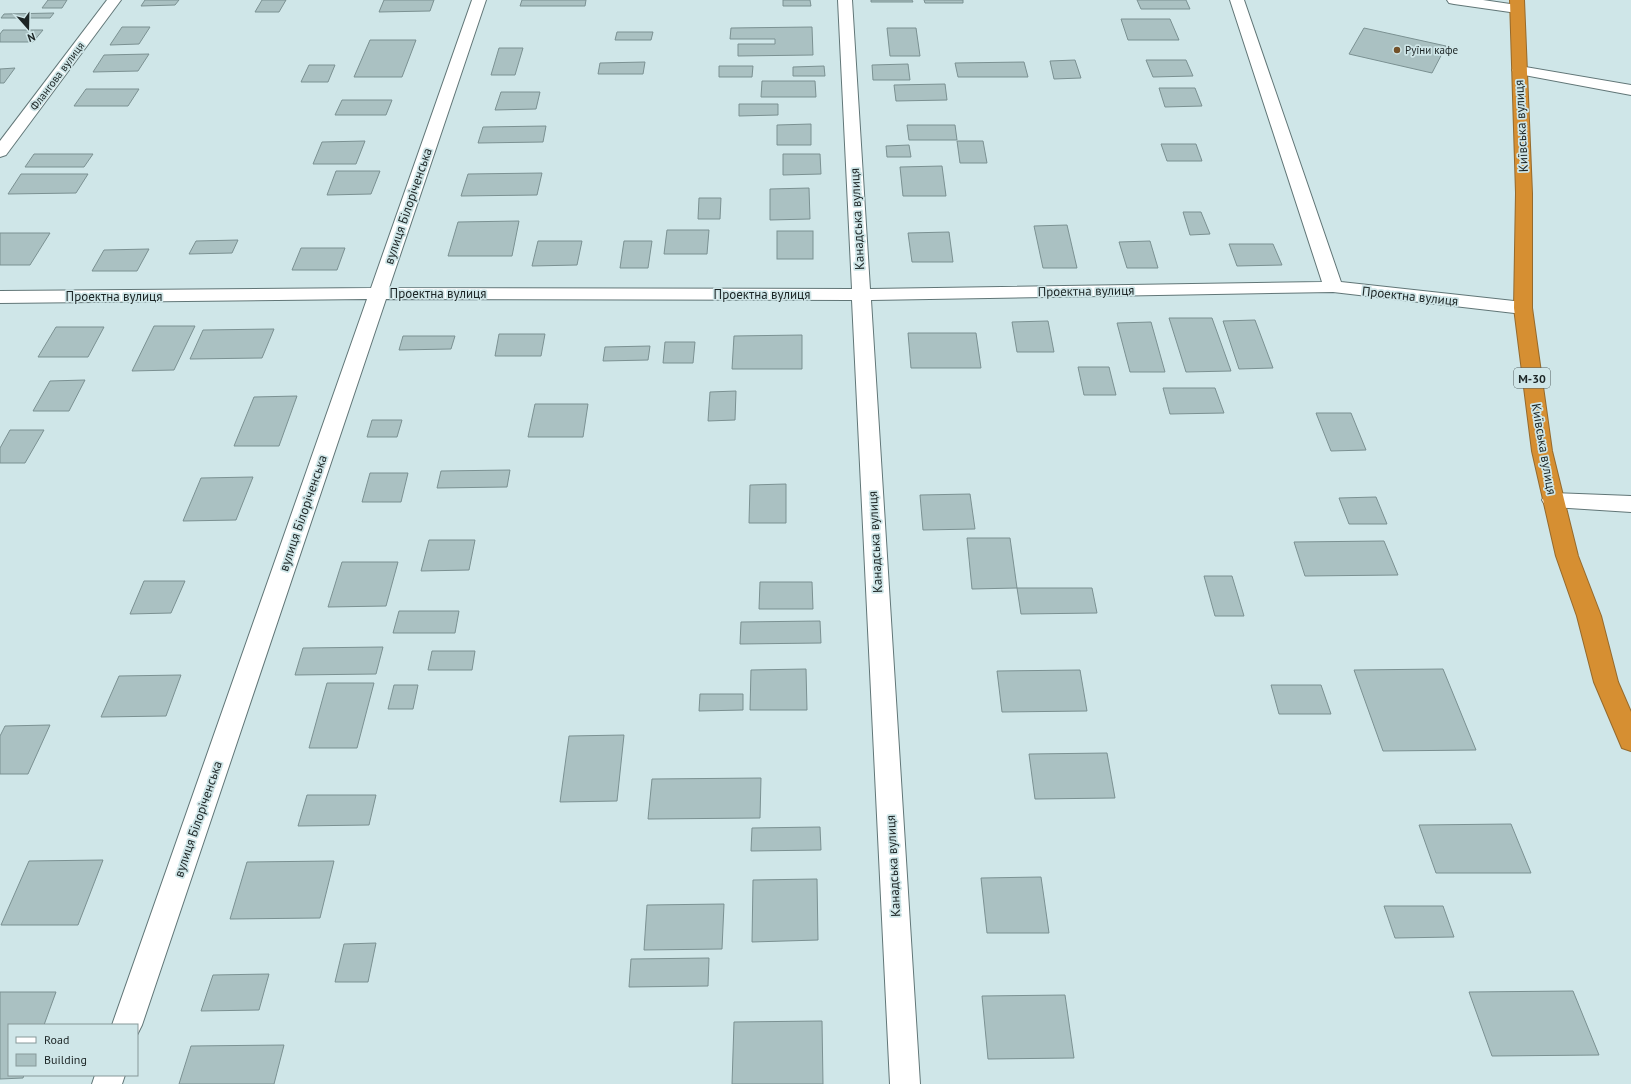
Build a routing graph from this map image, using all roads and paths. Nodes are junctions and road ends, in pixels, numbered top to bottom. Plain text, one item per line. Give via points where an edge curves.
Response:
1 (114, 0) edge
2 (479, 0) edge
3 (845, 0) edge
4 (1237, 0) edge
5 (1454, 0) edge
6 (1517, 4) edge
7 (1519, 70) junction
8 (1631, 90) edge
9 (0, 152) edge
10 (1333, 287) junction
11 (378, 293) junction
12 (861, 294) junction
13 (0, 296) edge
14 (1523, 308) junction
15 (1553, 500) junction
16 (1631, 504) edge
17 (1631, 741) edge
18 (128, 1024) edge
19 (905, 1084) edge

1 - 9 street, Флангова вулиця
2 - 11 street, вулиця Білоріченська
3 - 12 street, Канадська вулиця
4 - 10 street
5 - 6 street
6 - 7 highway, Київська вулиця / М-30
7 - 8 street
7 - 14 highway, Київська вулиця / М-30 via 1524,193
10 - 12 street, Проектна вулиця
10 - 14 street, Проектна вулиця
11 - 12 street, Проектна вулиця
11 - 13 street, Проектна вулиця
11 - 18 street, вулиця Білоріченська
12 - 19 street, Канадська вулиця
14 - 15 highway, Київська вулиця / М-30 via 1542,451
15 - 16 street
15 - 17 highway, Київська вулиця / М-30 via 1567,556 1589,616 1606,682

